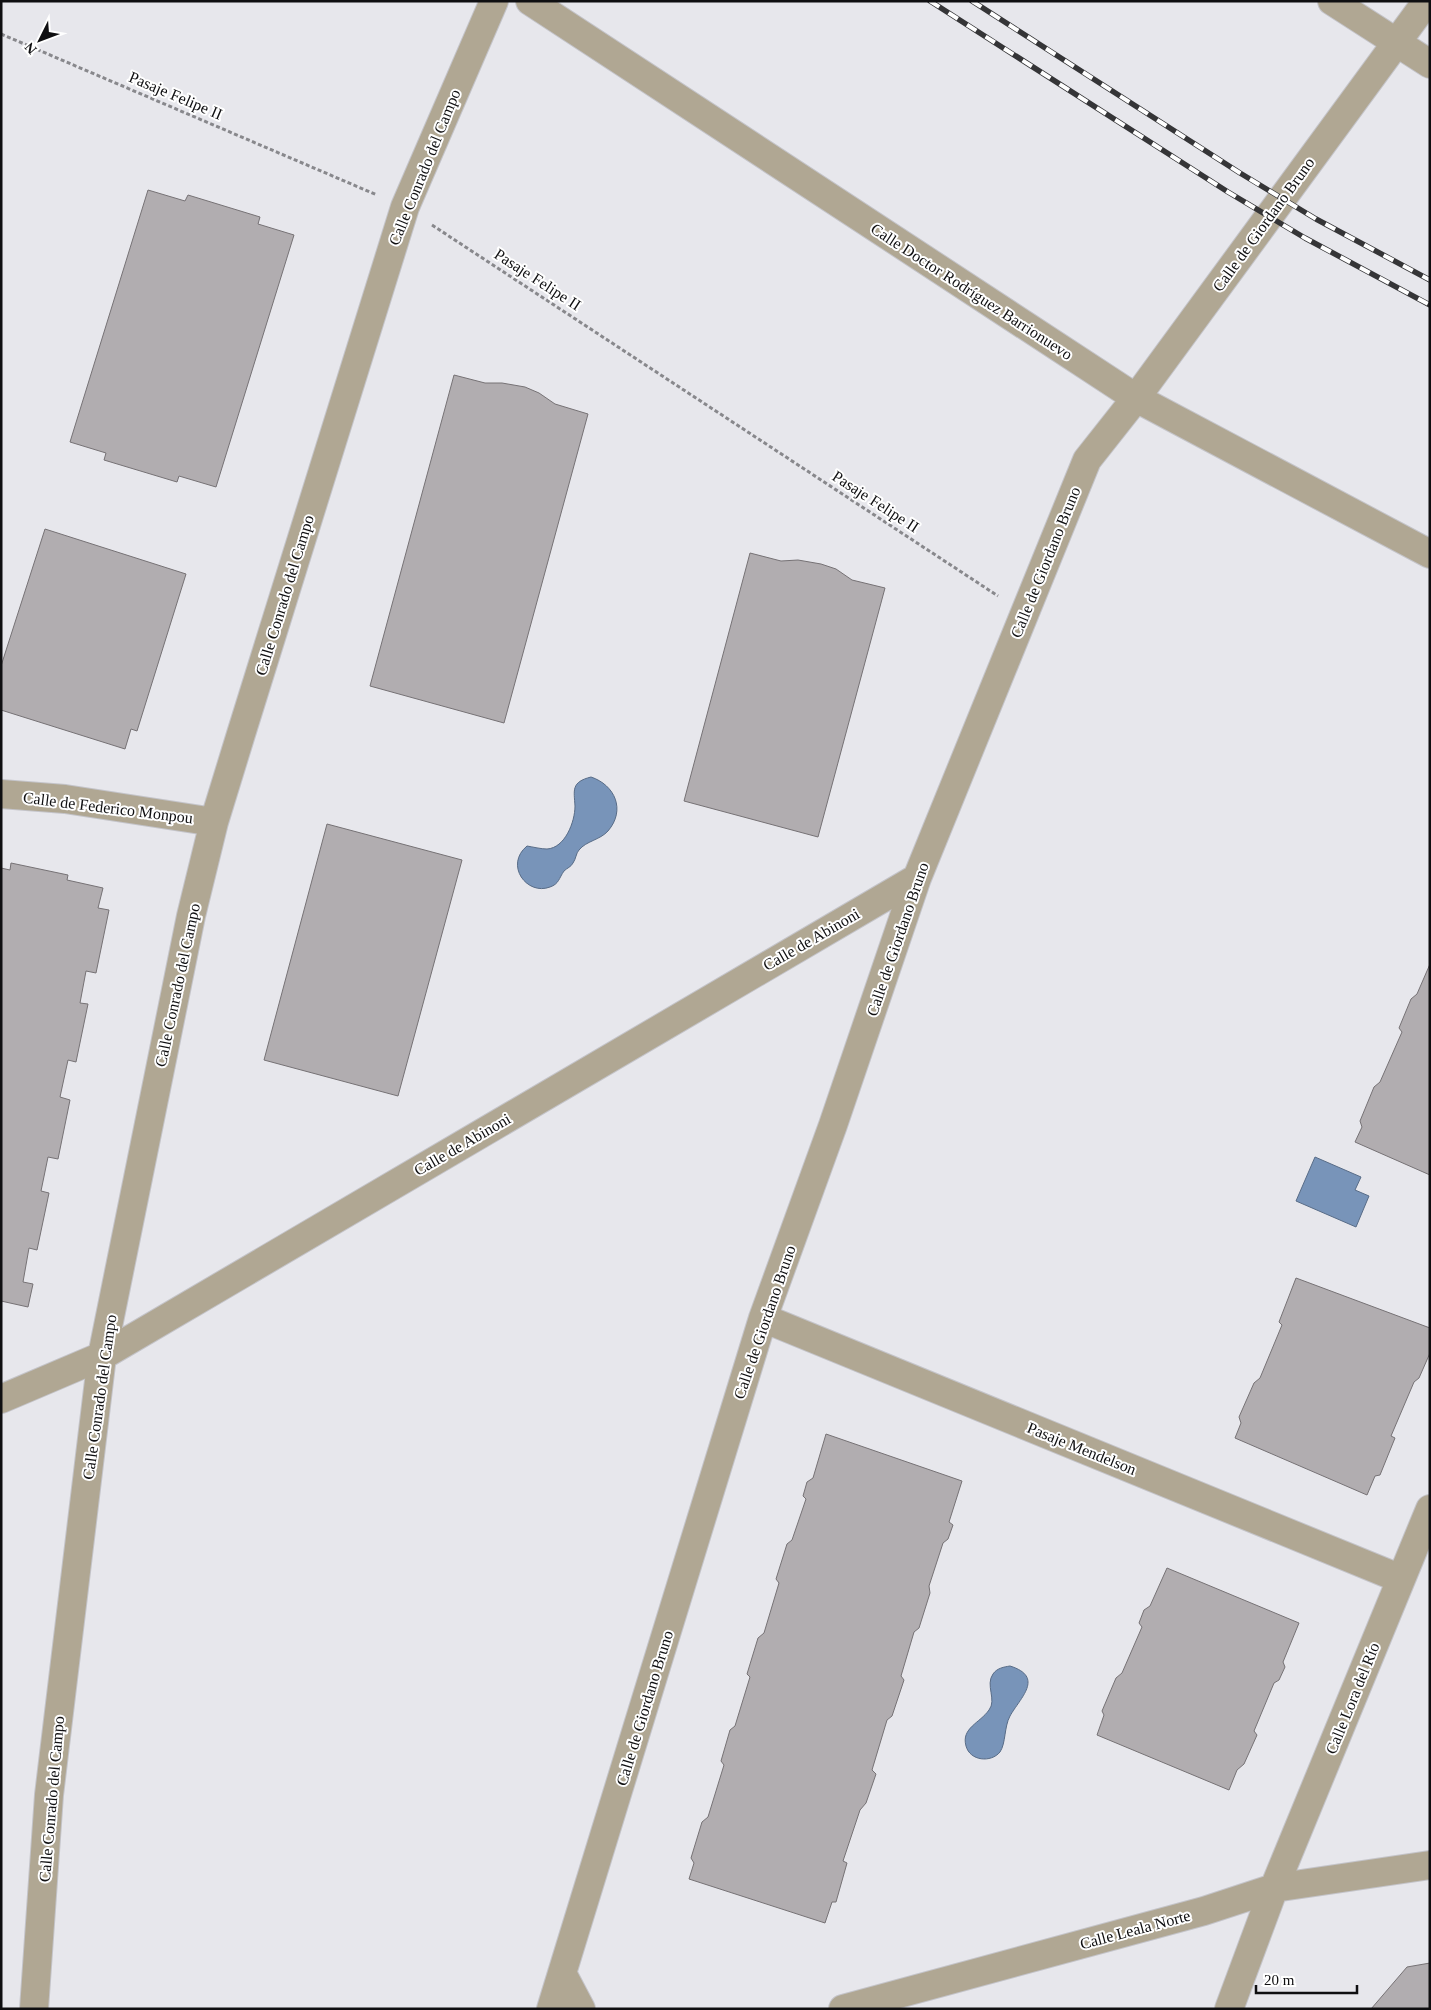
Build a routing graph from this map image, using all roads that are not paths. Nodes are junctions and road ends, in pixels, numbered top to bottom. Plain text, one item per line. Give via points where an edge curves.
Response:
1 (494, 1) edge
2 (530, 1) edge
3 (1332, 1) edge
4 (1427, 1) edge
5 (1397, 43) junction
6 (1430, 64) edge
7 (1136, 398) junction
8 (1430, 554) edge
9 (1, 794) edge
10 (214, 822) junction
11 (917, 878) junction
12 (763, 1318) junction
13 (102, 1356) junction
14 (1, 1399) edge
15 (1430, 1509) edge
16 (1401, 1579) junction
17 (1430, 1864) edge
18 (1274, 1888) junction
19 (562, 1973) junction
20 (34, 2009) edge
21 (551, 2009) edge
22 (581, 2009) edge
23 (843, 2009) edge
24 (1229, 2009) edge

1 - 10 street, Calle Conrado del Campo via 405,207
2 - 7 street, Calle Doctor Rodríguez Barrionuevo
3 - 5 street
4 - 5 street, Calle de Giordano Bruno
5 - 6 street
5 - 7 street, Calle de Giordano Bruno
7 - 8 street, Calle Doctor Rodríguez Barrionuevo
7 - 11 street, Calle de Giordano Bruno via 1087,460
9 - 10 street, Calle de Federico Monpou via 65,799
10 - 13 street, Calle Conrado del Campo via 189,925
11 - 12 street, Calle de Giordano Bruno via 833,1126
11 - 13 street, Calle de Abinoni
12 - 16 street, Pasaje Mendelson
12 - 19 street, Calle de Giordano Bruno
13 - 14 street, Calle de Abinoni
13 - 20 street, Calle Conrado del Campo via 49,1795
15 - 16 street, Calle Lora del Río
16 - 18 street, Calle Lora del Río
17 - 18 street, Calle Leala Norte
18 - 23 street, Calle Leala Norte via 1204,1911
18 - 24 street, Calle Lora del Río
19 - 21 street, Calle de Giordano Bruno
19 - 22 street

